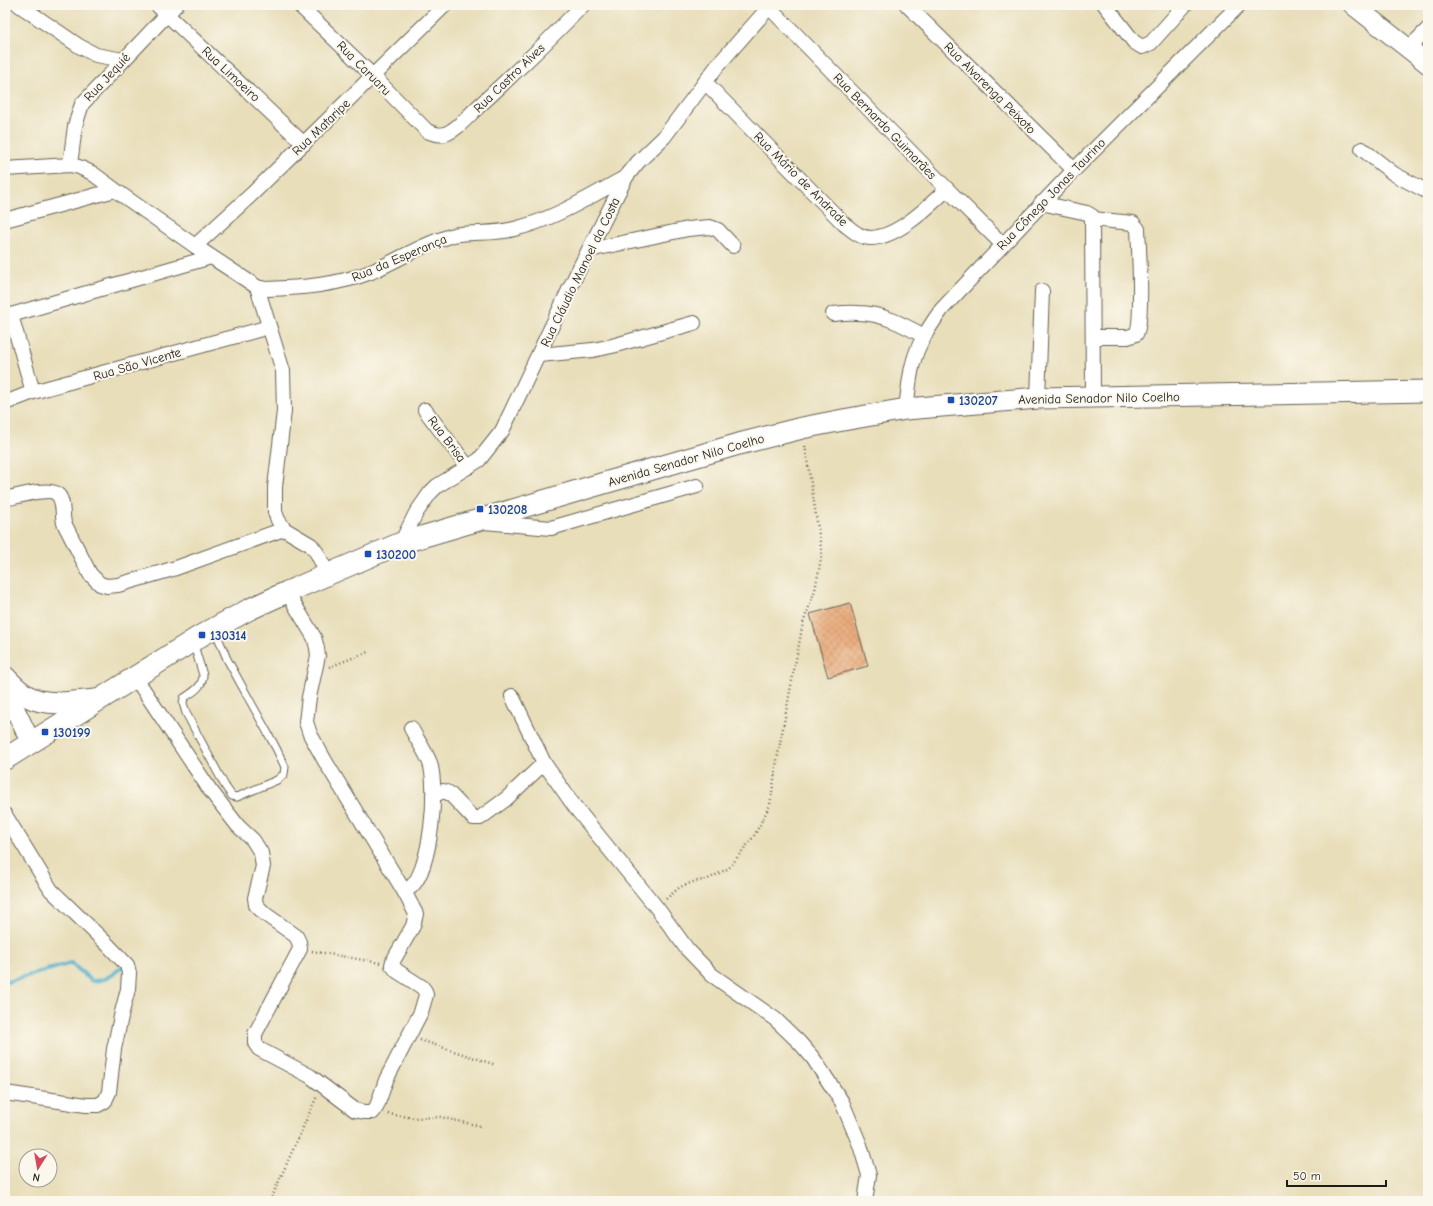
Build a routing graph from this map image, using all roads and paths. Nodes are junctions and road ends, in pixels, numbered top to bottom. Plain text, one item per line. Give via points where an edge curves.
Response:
1 (19, 5) edge
2 (299, 5) edge
3 (584, 5) edge
4 (907, 5) edge
5 (1106, 5) edge
6 (1185, 5) edge
7 (1239, 5) edge
8 (1353, 5) edge
9 (444, 6) edge
10 (770, 6) edge
11 (166, 8) edge
12 (1428, 29) edge
13 (1408, 49) junction
14 (123, 60) junction
15 (1428, 64) edge
16 (373, 76) junction
17 (705, 82) junction
18 (427, 131) joint
19 (304, 144) junction
20 (1362, 149) dead end
21 (70, 165) junction
22 (5, 169) edge
23 (1074, 170) junction
24 (626, 177) junction
25 (947, 189) junction
26 (115, 190) junction
27 (1428, 192) edge
28 (1041, 203) junction
29 (1092, 219) junction
30 (5, 220) edge
31 (1002, 244) junction
32 (195, 246) junction
33 (733, 246) dead end
34 (589, 250) junction
35 (211, 257) junction
36 (257, 287) junction
37 (1042, 292) dead end
38 (8, 314) edge
39 (833, 314) dead end
40 (694, 323) dead end
41 (269, 327) junction
42 (924, 336) junction
43 (1093, 337) junction
44 (539, 355) junction
45 (1428, 391) edge
46 (33, 392) junction
47 (1038, 398) junction
48 (1093, 398) junction
49 (5, 403) edge
50 (906, 409) junction
51 (425, 410) dead end
52 (802, 428) junction
53 (468, 467) junction
54 (698, 486) dead end
55 (5, 499) edge
56 (474, 521) junction
57 (284, 529) junction
58 (402, 543) junction
59 (328, 574) junction
60 (287, 592) junction
61 (214, 628) junction
62 (193, 640) junction
63 (368, 652) dead end
64 (315, 672) junction
65 (5, 677) edge
66 (135, 677) junction
67 (5, 688) edge
68 (512, 696) dead end
69 (98, 700) junction
70 (411, 728) dead end
71 (31, 743) junction
72 (5, 759) edge
73 (544, 762) junction
74 (433, 796) junction
75 (5, 815) edge
76 (404, 891) junction
77 (657, 908) junction
78 (300, 949) junction
79 (392, 965) junction
80 (408, 1037) junction
81 (496, 1065) dead end
82 (322, 1085) junction
83 (5, 1093) edge
84 (373, 1112) junction
85 (480, 1126) dead end
86 (270, 1201) edge
87 (865, 1201) edge

1 - 14 street via 96,55
2 - 16 street, Rua Caruaru
3 - 18 street, Rua Castro Alves via 451,131 443,135
4 - 23 street, Rua Alvarenga Peixoto
5 - 6 street via 1134,42 1142,47 1151,43
7 - 23 street, Rua Cônego Jonas Taurino
8 - 13 street
9 - 16 street, Rua Mataripe
10 - 17 street, Rua Cláudio Manoel da Costa
10 - 25 street, Rua Bernardo Guimarães
11 - 14 street, Rua Jequié
11 - 19 street, Rua Limoeiro
12 - 13 street
13 - 15 street
14 - 21 street, Rua Jequié via 82,104 75,126
16 - 18 street, Rua Caruaru
16 - 19 street, Rua Mataripe
17 - 24 street, Rua Cláudio Manoel da Costa via 664,137
17 - 25 street, Rua Mário de Andrade via 839,219 858,235 870,238 898,229
19 - 32 street, Rua Mataripe
20 - 27 street via 1394,174
21 - 22 street, Rua da Esperança
21 - 26 street, Rua da Esperança via 92,173
23 - 28 street, Rua Cônego Jonas Taurino
24 - 34 street, Rua Cláudio Manoel da Costa
24 - 36 street, Rua da Esperança via 580,203 539,221 515,229 458,234 437,240 349,280 277,289
25 - 31 street, Rua Bernardo Guimarães
26 - 30 street
26 - 32 street, Rua da Esperança
28 - 29 street via 1087,213
28 - 31 street, Rua Cônego Jonas Taurino
29 - 43 street
29 - 43 street via 1137,226 1139,298 1139,327 1136,334 1128,337
31 - 42 street, Rua Cônego Jonas Taurino via 942,309
32 - 35 street, Rua da Esperança
33 - 34 street via 718,230 710,227 688,229
34 - 44 street, Rua Cláudio Manoel da Costa
35 - 36 street, Rua da Esperança
35 - 38 street
36 - 41 street
37 - 47 street
38 - 46 street
39 - 42 street via 859,312 879,316 905,325
40 - 44 street via 593,350
41 - 46 street, Rua São Vicente
41 - 57 street via 284,377 284,410 275,487 275,512
42 - 50 street, Rua Cônego Jonas Taurino via 913,365
43 - 48 street
44 - 53 street, Rua Cláudio Manoel da Costa via 502,431 479,460
45 - 48 main road, Avenida Senador Nilo Coelho
46 - 49 street, Rua São Vicente
47 - 48 main road, Avenida Senador Nilo Coelho
47 - 50 main road, Avenida Senador Nilo Coelho
50 - 52 main road, Avenida Senador Nilo Coelho
51 - 53 street, Rua Brisa
52 - 56 main road, Avenida Senador Nilo Coelho
52 - 77 path via 822,554 815,590 802,630 770,805 754,836 729,868 708,880 680,887
53 - 58 street, Rua Cláudio Manoel da Costa via 430,493 416,513
54 - 56 street via 551,528
55 - 57 street via 44,492 56,493 59,496 64,523 90,574 106,586 118,585 176,568
56 - 58 main road, Avenida Senador Nilo Coelho
57 - 59 street via 311,545
58 - 59 main road, Avenida Senador Nilo Coelho
59 - 60 main road, Avenida Senador Nilo Coelho
60 - 61 main road, Avenida Senador Nilo Coelho
60 - 64 street via 314,637 318,656
61 - 62 main road, Avenida Senador Nilo Coelho
61 - 62 lane via 227,659 285,767 284,774 277,780 237,797 232,796 225,786 183,703 184,698 200,687 203,680
62 - 66 main road, Avenida Senador Nilo Coelho
63 - 64 path
64 - 76 street via 306,722 310,734
65 - 69 main road via 26,696 36,699 61,703
66 - 69 main road, Avenida Senador Nilo Coelho
66 - 78 street via 210,790 261,853 263,866 255,898 256,905 296,936
67 - 71 street
68 - 73 street
69 - 71 main road, Avenida Senador Nilo Coelho
70 - 74 street via 430,763
71 - 72 main road, Avenida Senador Nilo Coelho
73 - 74 street via 506,799 480,818 472,818 449,793 443,791
73 - 77 street via 575,807
74 - 76 street via 430,835 424,860 412,886
75 - 83 street via 51,890 127,965 130,973 114,1049 109,1092 105,1101 98,1105 86,1105
76 - 79 street via 415,910 416,919
77 - 87 street via 687,949 712,975 775,1019 813,1058 842,1102 860,1145 869,1175
78 - 79 path
78 - 82 street via 255,1034 256,1042 259,1049 266,1054 293,1066
79 - 80 street via 425,991 426,995 421,1012
80 - 81 path
80 - 84 street
82 - 84 street via 356,1110
82 - 86 path
84 - 85 path via 414,1118 440,1118

